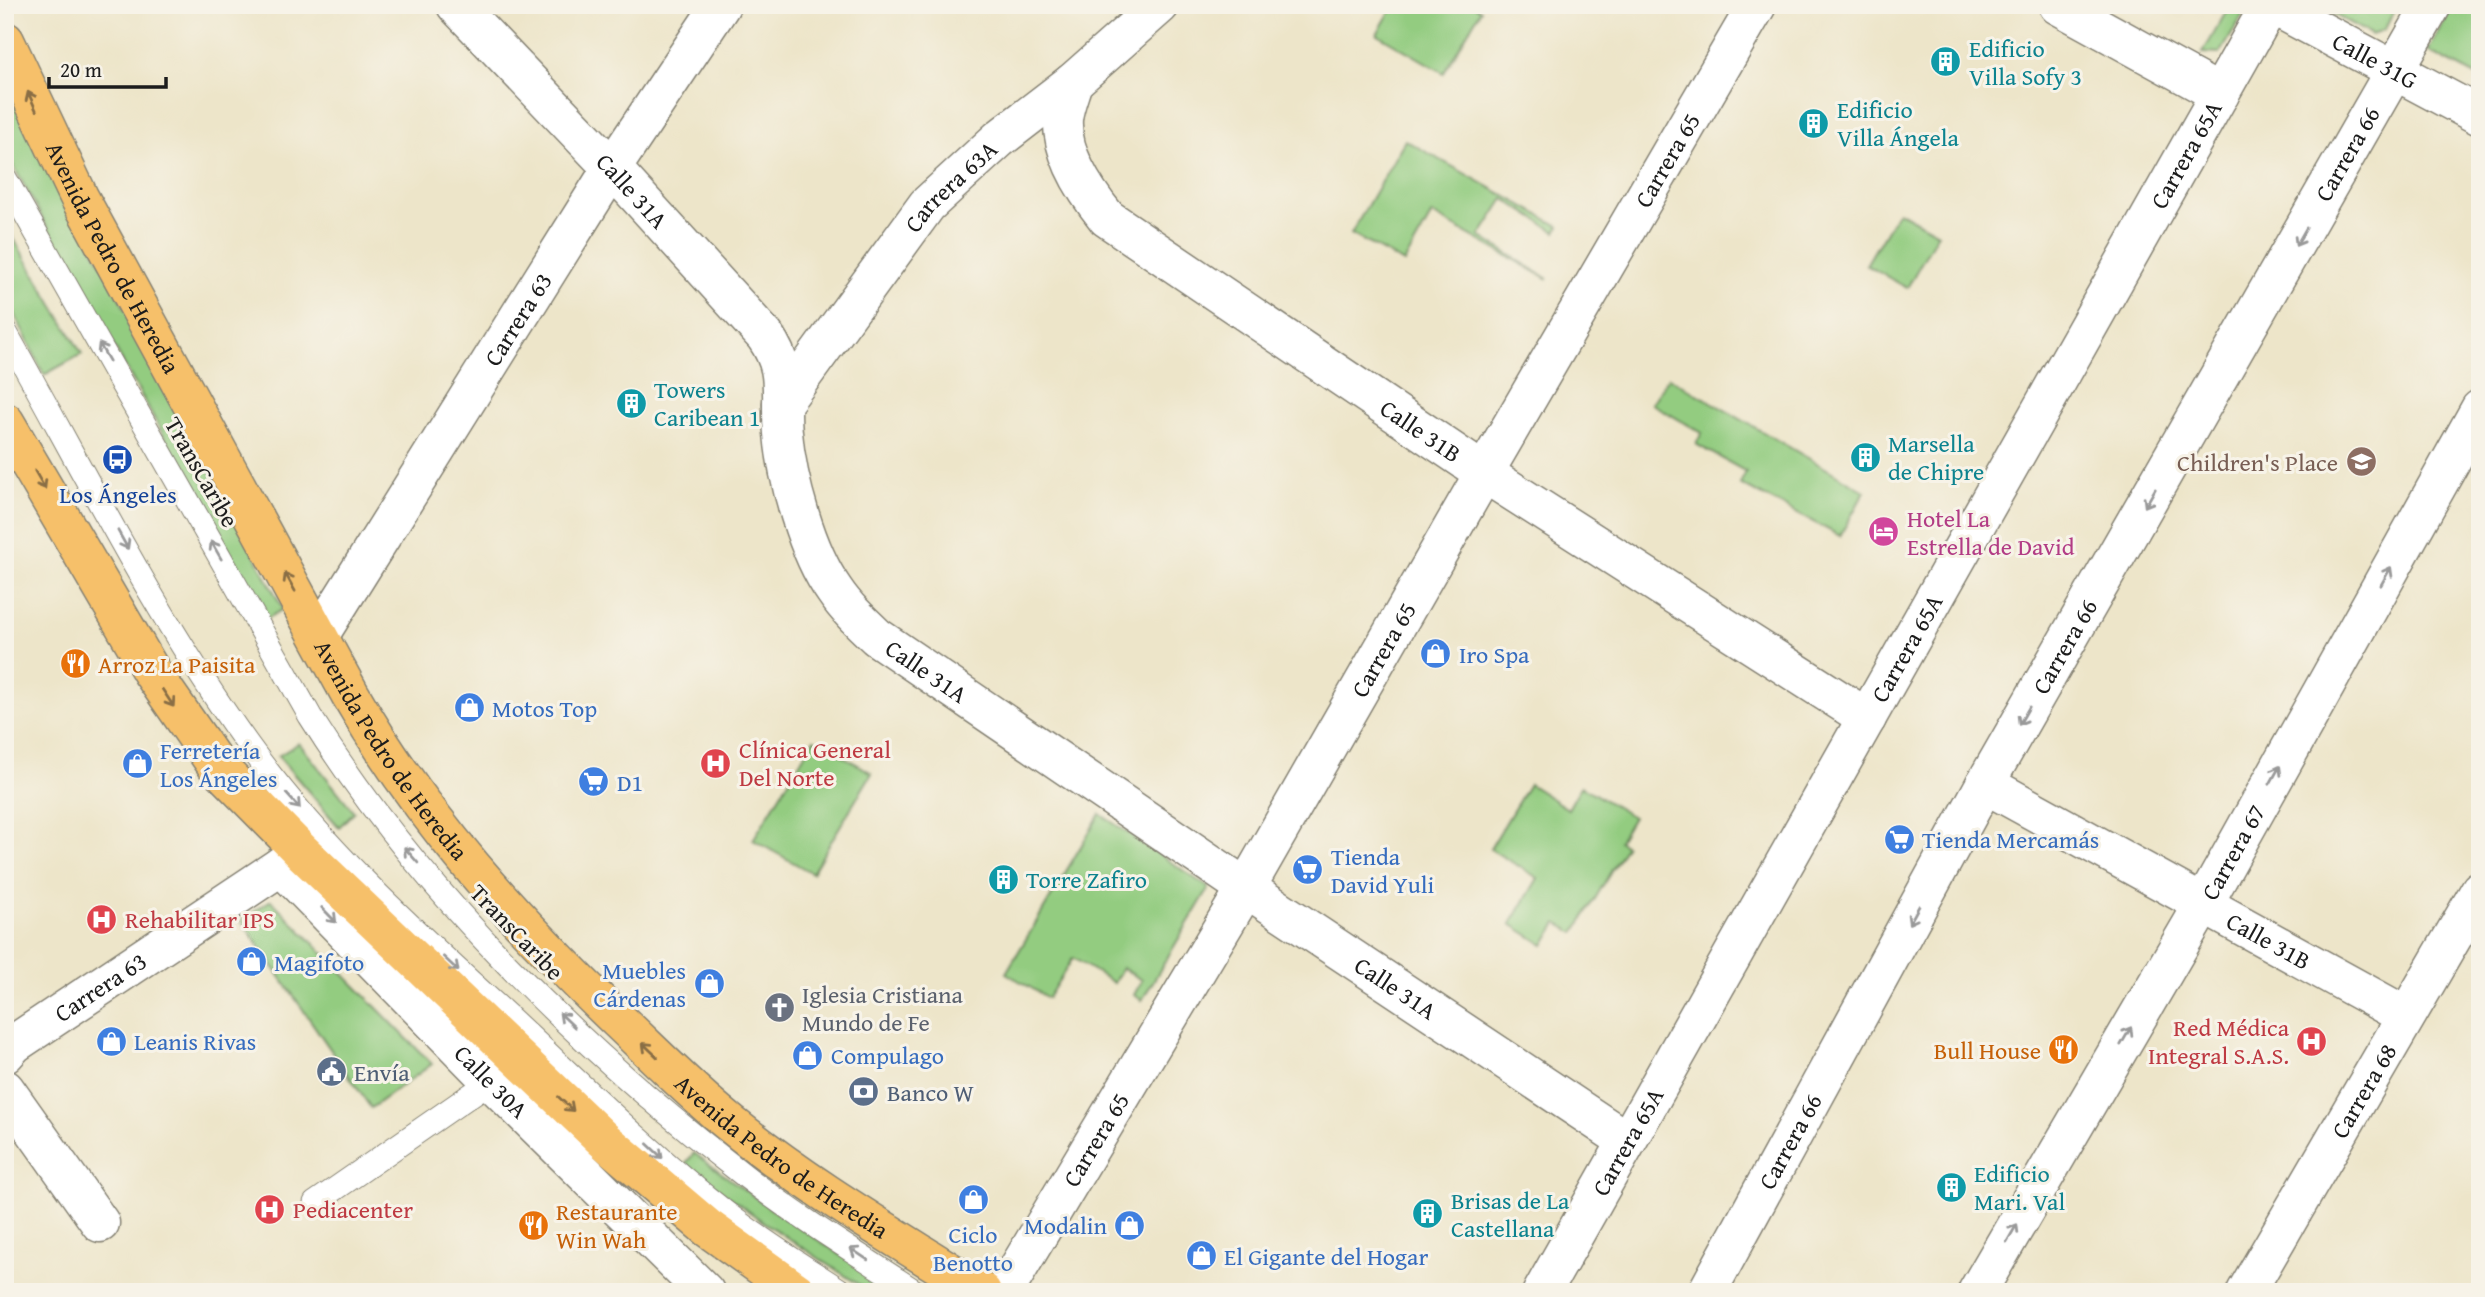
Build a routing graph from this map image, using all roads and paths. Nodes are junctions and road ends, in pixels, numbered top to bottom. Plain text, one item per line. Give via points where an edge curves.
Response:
1 (456, 5) edge
2 (721, 5) edge
3 (1160, 5) edge
4 (1758, 5) edge
5 (2058, 5) edge
6 (2271, 5) edge
7 (2432, 5) edge
8 (5, 41) edge
9 (2396, 72) junction
10 (1073, 82) junction
11 (2220, 94) junction
12 (2480, 116) edge
13 (612, 168) junction
14 (5, 178) edge
15 (5, 331) edge
16 (782, 404) junction
17 (2480, 408) edge
18 (5, 422) edge
19 (1484, 473) junction
20 (319, 636) junction
21 (1867, 718) junction
22 (1985, 784) junction
23 (292, 859) junction
24 (1246, 888) junction
25 (2480, 890) edge
26 (2203, 905) junction
27 (2406, 1016) junction
28 (5, 1054) edge
29 (491, 1081) junction
30 (5, 1089) edge
31 (1628, 1141) junction
32 (315, 1203) dead end
33 (100, 1223) dead end
34 (705, 1292) edge
35 (797, 1292) edge
36 (843, 1292) edge
37 (916, 1292) edge
38 (982, 1292) edge
39 (1004, 1292) edge
40 (1542, 1292) edge
41 (1707, 1292) edge
42 (1978, 1292) edge
43 (2246, 1292) edge

1 - 13 street, Calle 31A
2 - 13 street, Carrera 63
3 - 10 street, Carrera 63A
4 - 19 street, Carrera 65
5 - 11 street
6 - 9 street, Calle 31G
6 - 11 street, Carrera 65A
7 - 9 street, Carrera 66
20 -> 8 highway, Avenida Pedro de Heredia via 79,197
9 - 12 street, Calle 31G
9 -> 22 street, Carrera 66
10 - 16 street, Carrera 63A via 999,139 927,205
10 - 19 street, Calle 31B via 1063,118 1064,137 1080,181 1107,218
11 - 21 street, Carrera 65A
13 - 16 street, Calle 31A via 765,336 779,356
13 - 20 street, Carrera 63
37 -> 14 lane, TransCaribe via 795,1212 694,1135 511,967 380,819 310,716
15 -> 36 lane via 192,663 284,790 430,945 683,1177 757,1236
16 - 24 street, Calle 31A via 784,449 800,509 820,564 854,616 877,637
26 -> 17 street, Carrera 67
18 -> 23 highway via 172,705
19 - 21 street, Calle 31B
19 - 24 street, Carrera 65
38 -> 20 highway, Avenida Pedro de Heredia via 730,1124 540,946 491,893 397,773
21 - 31 street, Carrera 65A
22 - 26 street, Calle 31B
22 -> 41 street, Carrera 66
23 - 28 street, Carrera 63
23 -> 29 street, Calle 30A
23 -> 35 highway via 603,1139 708,1228
24 - 31 street, Calle 31A
24 - 39 street, Carrera 65
25 - 27 street, Carrera 68
26 - 27 street, Calle 31B
42 -> 26 street, Carrera 67
27 - 43 street, Carrera 68
29 - 32 lane
29 - 34 street, Calle 30A
30 - 33 street
31 - 40 street, Carrera 65A

